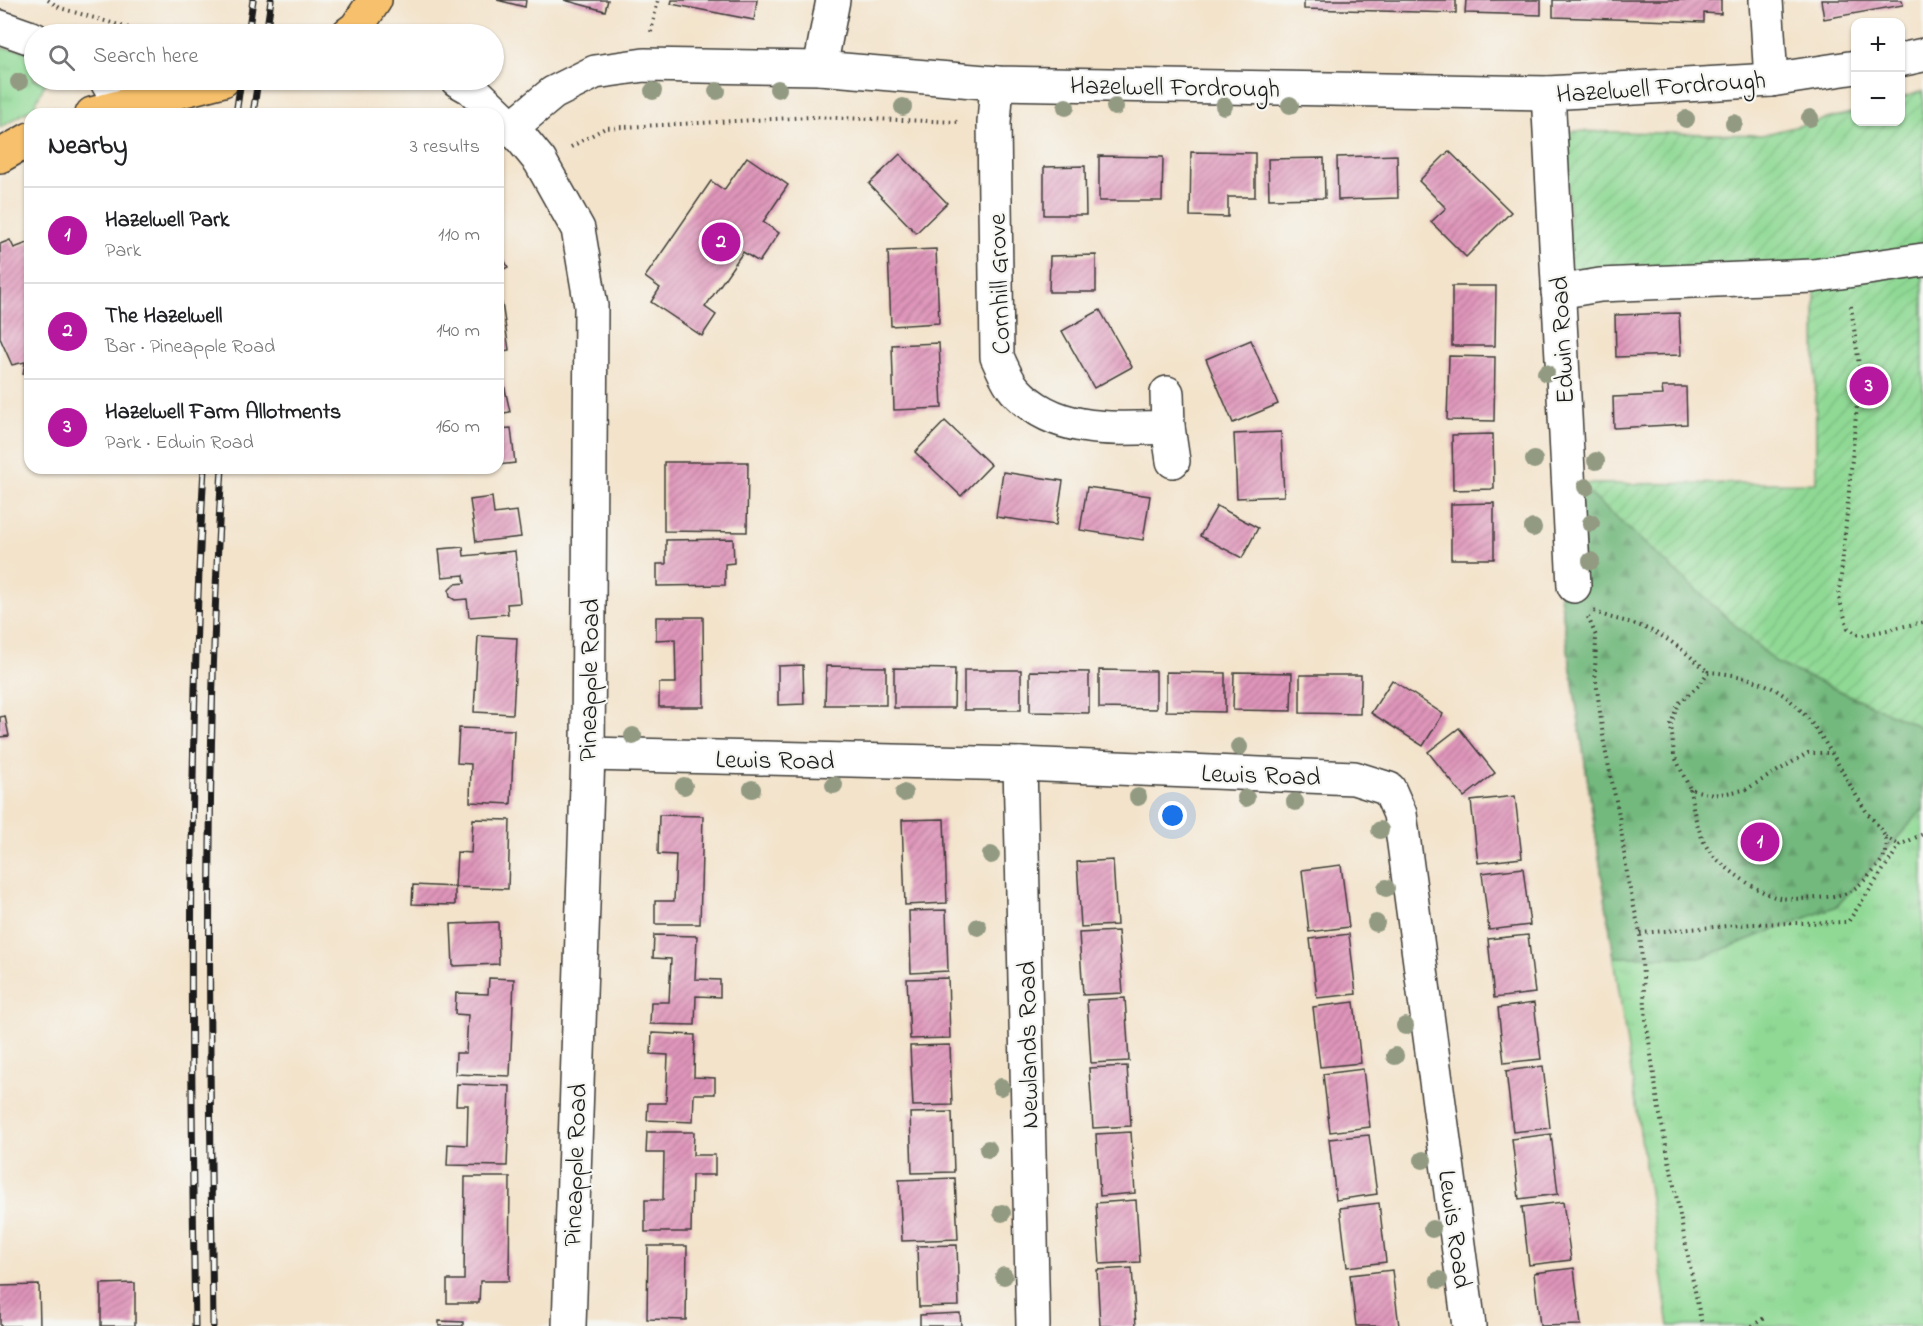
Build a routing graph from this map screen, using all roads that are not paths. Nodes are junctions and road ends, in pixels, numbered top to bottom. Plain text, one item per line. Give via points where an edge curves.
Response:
1 (375, 0) edge
2 (834, 0) edge
3 (1766, 0) edge
4 (362, 24) edge
5 (0, 27) edge
6 (24, 35) edge
7 (1923, 55) edge
8 (1905, 59) edge
9 (820, 68) junction
10 (1851, 68) edge
11 (1771, 80) junction
12 (997, 82) junction
13 (170, 90) edge
14 (473, 90) edge
15 (1548, 93) junction
16 (106, 99) edge
17 (492, 108) edge
18 (504, 119) edge
19 (512, 127) junction
20 (24, 142) edge
21 (0, 156) edge
22 (1923, 260) edge
23 (1558, 292) junction
24 (1167, 393) dead end
25 (1168, 427) junction
26 (1173, 461) dead end
27 (1579, 596) road end
28 (588, 754) junction
29 (1020, 764) junction
30 (569, 1326) edge
31 (1033, 1326) edge
32 (1469, 1326) edge

1 - 4 main road
2 - 9 street
3 - 11 street
5 - 6 street
7 - 8 street
9 - 12 street, Hazelwell Fordrough
9 - 19 street, Hazelwell Fordrough via 644,65 595,72 553,93
10 - 11 street, Hazelwell Fordrough
11 - 15 street, Hazelwell Fordrough
12 - 15 street, Hazelwell Fordrough
12 - 25 street, Cornhill Grove via 994,123 997,357 1013,389 1040,412 1070,424 1111,429
13 - 16 main road
14 - 17 street, Pineapple Road
15 - 23 street, Edwin Road
18 - 19 street, Pineapple Road
19 - 28 street, Pineapple Road via 540,161 578,229 591,306
20 - 21 main road
22 - 23 street via 1813,276 1600,285
23 - 27 street, Edwin Road
24 - 25 street
25 - 26 street
28 - 29 street, Lewis Road
28 - 30 street, Pineapple Road
29 - 31 street, Newlands Road
29 - 32 street, Lewis Road via 1354,778 1389,789 1400,814

